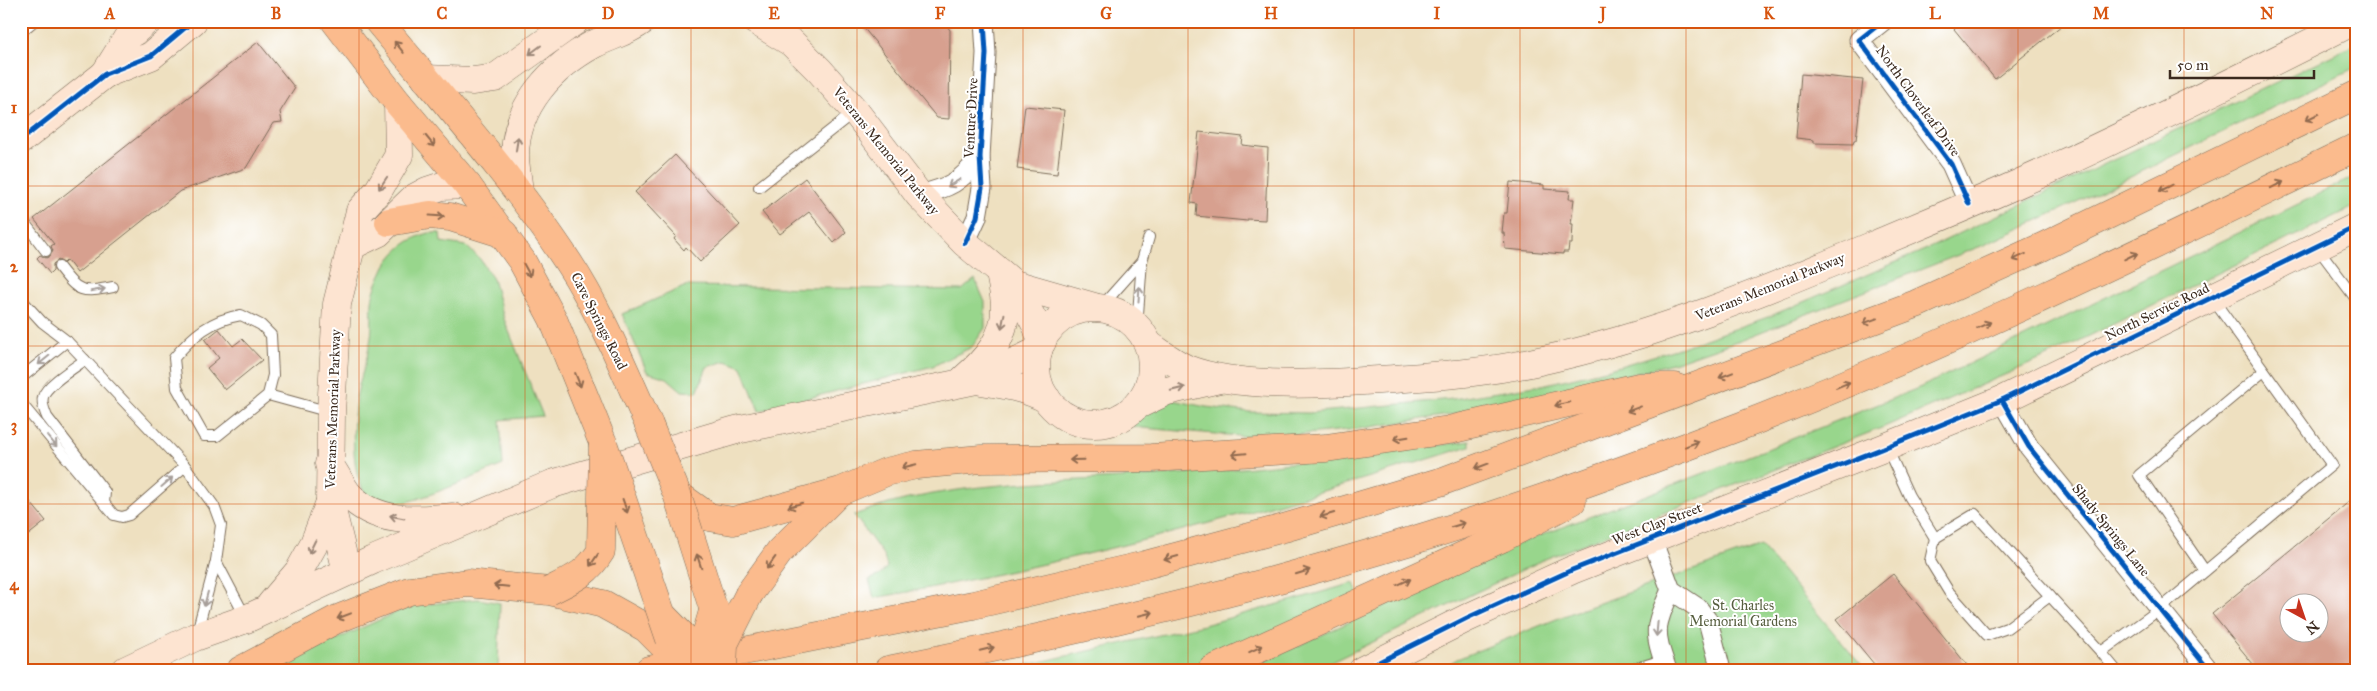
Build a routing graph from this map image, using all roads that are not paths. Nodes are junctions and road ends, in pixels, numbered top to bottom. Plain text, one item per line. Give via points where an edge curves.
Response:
1 (34, 21) edge
2 (194, 21) edge
3 (335, 21) edge
4 (378, 21) edge
5 (574, 21) edge
6 (642, 21) edge
7 (756, 21) edge
8 (984, 21) edge
9 (1883, 21) edge
10 (2354, 21) edge
11 (135, 26) edge
12 (21, 32) edge
13 (104, 74) junction
14 (426, 79) junction
15 (2356, 95) edge
16 (398, 103) junction
17 (855, 111) junction
18 (23, 134) edge
19 (2356, 147) edge
20 (980, 157) junction
21 (467, 185) junction
22 (759, 187) dead end
23 (519, 193) junction
24 (920, 195) junction
25 (1970, 204) junction
26 (21, 218) edge
27 (389, 222) junction
28 (2356, 227) edge
29 (504, 234) junction
30 (1150, 237) dead end
31 (965, 243) junction
32 (2316, 246) junction
33 (46, 250) dead end
34 (349, 256) junction
35 (1142, 261) junction
36 (59, 267) dead end
37 (1007, 278) junction
38 (113, 287) dead end
39 (2211, 298) junction
40 (21, 299) edge
41 (2356, 299) edge
42 (1097, 308) junction
43 (1143, 336) junction
44 (67, 341) junction
45 (1040, 346) junction
46 (85, 360) junction
47 (2264, 371) junction
48 (21, 378) edge
49 (1220, 379) junction
50 (967, 382) junction
51 (1696, 386) junction
52 (268, 395) junction
53 (1047, 399) junction
54 (2002, 400) junction
55 (21, 403) edge
56 (1138, 405) junction
57 (331, 413) junction
58 (1967, 415) joint
59 (603, 443) junction
60 (1887, 447) junction
61 (1646, 461) junction
62 (329, 464) junction
63 (184, 466) junction
64 (841, 491) junction
65 (677, 494) junction
66 (330, 502) junction
67 (104, 503) junction
68 (480, 514) junction
69 (1650, 538) junction
70 (1935, 538) junction
71 (216, 562) junction
72 (2205, 571) junction
73 (348, 572) junction
74 (1671, 590) junction
75 (550, 591) junction
76 (2050, 596) junction
77 (2160, 609) junction
78 (256, 615) junction
79 (196, 637) junction
80 (2101, 652) junction
81 (701, 663) edge
82 (1665, 665) edge
83 (126, 670) edge
84 (241, 670) edge
85 (650, 670) edge
86 (731, 670) edge
87 (888, 670) edge
88 (1212, 670) edge
89 (1363, 670) edge
90 (1630, 670) edge
91 (1722, 670) edge
92 (2116, 670) edge
93 (2209, 670) edge

1 - 12 lane
2 - 13 main road via 151,56
3 - 16 main road, Cave Springs Road
14 -> 4 main road, Cave Springs Road
5 -> 14 main road via 495,78 473,81
23 -> 6 main road via 515,154 527,105 548,78 566,62
7 - 17 main road, Veterans Memorial Parkway via 792,43
8 - 20 street, Venture Drive via 986,54
9 - 25 street, North Cloverleaf Drive via 1859,40 1951,164
10 - 25 main road, Veterans Memorial Parkway via 2064,163
11 - 13 main road
13 - 18 main road
14 - 23 main road, Cave Springs Road
15 -> 51 main road via 2042,247 1916,304
16 -> 21 main road, Cave Springs Road
16 -> 34 main road, Veterans Memorial Parkway via 399,155 378,191 360,211
17 - 22 lane
17 - 24 main road, Veterans Memorial Parkway
61 -> 19 main road via 1948,341
20 -> 24 street, Venture Drive via 954,184
20 - 31 street, Venture Drive via 982,188 977,217
21 - 27 main road via 442,186 426,191
21 - 29 main road, Cave Springs Road
23 - 65 main road, Cave Springs Road, bridge via 588,294
24 - 31 main road, Veterans Memorial Parkway
25 - 49 main road, Veterans Memorial Parkway via 1717,310 1665,328 1538,362 1344,383
26 - 33 lane
27 -> 29 main road via 430,216 450,217
27 - 34 main road
28 - 32 main road, North Service Road
29 -> 59 main road, Cave Springs Road via 553,319
30 - 35 lane
31 - 37 main road, Veterans Memorial Parkway
32 - 39 main road, North Service Road
32 - 41 lane
34 - 57 main road, Veterans Memorial Parkway via 337,304
35 - 42 lane
43 -> 35 lane
36 -> 38 lane via 72,284 86,292
37 - 42 main road, Veterans Memorial Parkway
37 - 45 main road, Veterans Memorial Parkway via 1037,327
37 -> 50 main road via 1000,338
39 - 47 lane
39 - 54 main road, North Service Road
40 - 44 lane via 42,322
42 - 43 main road via 1113,310 1130,319
42 - 45 main road via 1076,311 1059,320
43 - 49 main road, Veterans Memorial Parkway via 1184,368
43 - 56 main road via 1153,370 1148,389
44 - 46 lane
44 -> 48 lane
45 - 50 main road
45 - 53 main road via 1036,370 1040,389
46 - 63 lane
46 - 67 lane via 48,389 42,397 43,406 47,417 105,492
47 - 72 lane via 2139,475
47 - 72 lane via 2332,465
56 -> 49 main road via 1167,392
50 - 53 main road via 1010,385
50 - 68 main road via 710,436 552,484
51 -> 64 main road via 1638,387 1449,430 1326,448 1151,458 981,459 916,465 886,472
51 -> 85 main road via 1443,481 1284,528 1146,565 973,605
52 - 52 lane via 217,436 204,436 177,388 174,358 206,326 241,315 261,325 271,335 272,376
52 - 57 lane
53 - 56 main road via 1066,417 1084,424 1113,421
54 - 58 main road, North Service Road
54 - 77 street, Shady Springs Lane via 2029,447
55 -> 67 lane
57 - 62 main road, Veterans Memorial Parkway
58 - 60 main road, West Clay Street
59 -> 75 main road, bridge via 601,550 580,576
59 -> 81 main road, Cave Springs Road, bridge via 663,616
60 - 69 main road, West Clay Street
60 - 70 lane via 1909,496
87 -> 61 main road via 1155,612 1296,574 1468,522
88 -> 61 main road via 1502,538
62 - 66 main road, Veterans Memorial Parkway
68 -> 62 main road via 418,521 370,512 348,494
67 -> 63 lane via 114,515 122,517 129,514
63 - 71 lane via 214,506 221,525
64 -> 65 main road via 733,521 709,517
64 -> 81 main road, bridge via 780,551
81 -> 65 main road, Cave Springs Road, bridge via 714,608
66 - 73 main road, Veterans Memorial Parkway
66 -> 78 main road via 314,546 299,571
68 - 73 main road
69 - 74 street
69 - 89 main road, West Clay Street via 1518,594
70 - 76 lane via 1975,514
70 - 76 lane via 1930,561 1949,592 1987,635 2007,628
71 - 78 lane
71 -> 79 lane
72 - 77 lane
73 - 78 main road
74 -> 82 street via 1656,627
74 - 91 street via 1698,608 1708,621
75 - 81 main road via 603,604
75 -> 84 main road via 468,583 409,591 335,620
76 - 80 lane
77 - 80 lane
77 - 93 street, Shady Springs Lane
78 - 79 main road
79 - 83 main road
80 - 92 lane
81 - 86 main road, Cave Springs Road, bridge
82 - 90 lane

